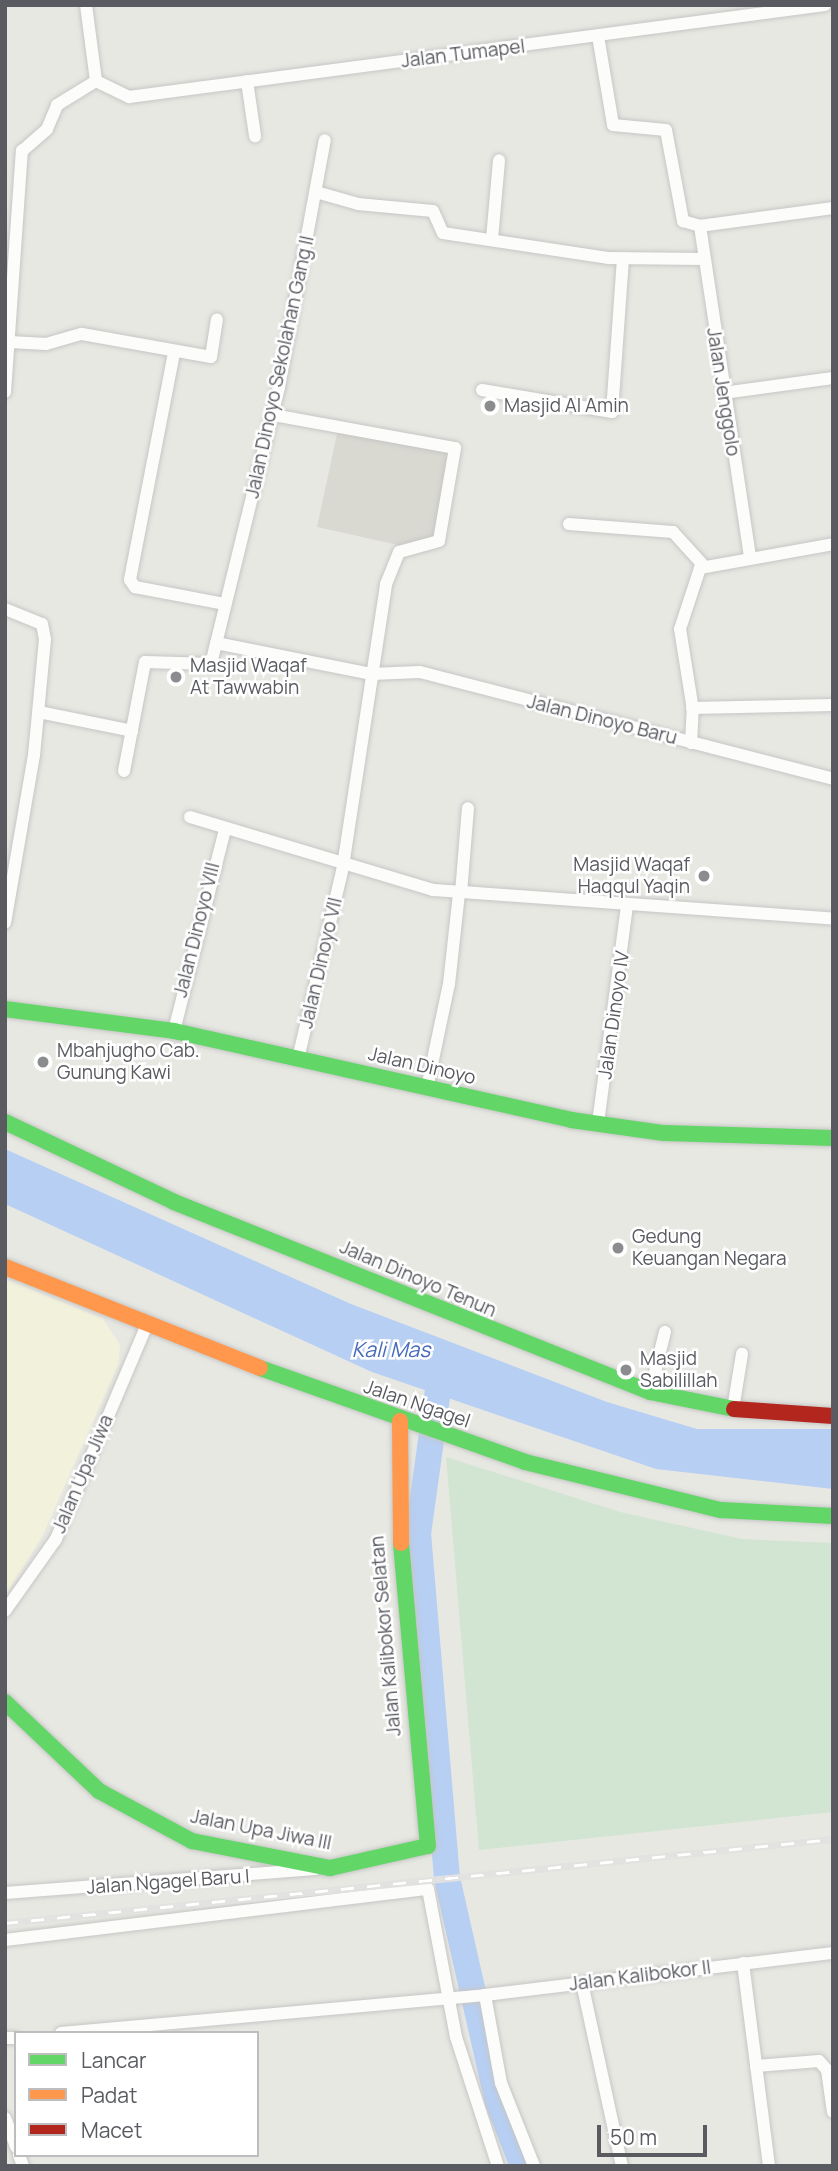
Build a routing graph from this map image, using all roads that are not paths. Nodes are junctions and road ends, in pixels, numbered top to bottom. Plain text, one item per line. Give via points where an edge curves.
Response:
1 (86, 5) edge
2 (825, 5) edge
3 (598, 36) junction
4 (247, 80) junction
5 (99, 84) junction
6 (255, 136) dead end
7 (325, 140) dead end
8 (499, 160) dead end
9 (316, 192) junction
10 (833, 208) edge
11 (699, 226) junction
12 (492, 239) junction
13 (623, 258) junction
14 (704, 259) junction
15 (216, 319) dead end
16 (10, 342) junction
17 (174, 353) junction
18 (833, 378) edge
19 (482, 390) dead end
20 (5, 392) edge
21 (723, 393) junction
22 (273, 415) junction
23 (569, 524) dead end
24 (833, 544) edge
25 (750, 557) junction
26 (704, 566) junction
27 (227, 598) junction
28 (5, 609) edge
29 (216, 643) junction
30 (371, 674) junction
31 (833, 705) edge
32 (692, 708) junction
33 (39, 712) junction
34 (132, 731) junction
35 (691, 743) junction
36 (124, 771) dead end
37 (833, 779) edge
38 (468, 808) dead end
39 (190, 817) dead end
40 (225, 829) junction
41 (343, 867) junction
42 (460, 893) junction
43 (627, 906) junction
44 (833, 919) edge
45 (5, 923) edge
46 (5, 1009) edge
47 (174, 1031) junction
48 (298, 1059) junction
49 (426, 1088) junction
50 (5, 1122) edge
51 (598, 1123) junction
52 (833, 1138) edge
53 (5, 1267) edge
54 (146, 1327) junction
55 (664, 1332) dead end
56 (742, 1354) dead end
57 (650, 1392) junction
58 (733, 1409) junction
59 (833, 1416) edge
60 (406, 1424) junction
61 (833, 1516) edge
62 (5, 1611) edge
63 (5, 1702) edge
64 (428, 1846) joint
65 (330, 1868) junction
66 (5, 1893) edge
67 (5, 1940) edge
68 (833, 1953) edge
69 (743, 1963) junction
70 (582, 1983) junction
71 (448, 1996) junction
72 (477, 1996) junction
73 (82, 2031) edge
74 (756, 2066) junction
75 (833, 2112) edge
76 (5, 2118) edge
77 (14, 2142) edge
78 (498, 2166) edge
79 (534, 2166) edge
80 (622, 2166) edge
81 (769, 2166) edge

1 - 5 street
2 - 3 street, Jalan Tumapel
3 - 4 street, Jalan Tumapel
3 - 11 street via 613,125 666,130 680,215
4 - 5 street, Jalan Tumapel via 137,97
4 - 6 street
5 - 16 street via 57,105 47,129 22,151
7 - 9 street, Jalan Dinoyo Sekolahan Gang II
8 - 12 street
9 - 12 street via 358,204 433,211 438,232
9 - 22 street, Jalan Dinoyo Sekolahan Gang II
10 - 11 street
11 - 14 street, Jalan Jenggolo
12 - 13 street
13 - 14 street
13 - 19 street via 612,412
14 - 21 street, Jalan Jenggolo
15 - 17 street via 213,355
16 - 17 street via 46,344 82,334
16 - 20 street
17 - 27 street via 130,580 135,587
18 - 21 street
21 - 25 street, Jalan Jenggolo
22 - 27 street, Jalan Dinoyo Sekolahan Gang II
22 - 30 street, Jalan Dinoyo VII via 452,444 439,541 399,552 392,562
23 - 26 street via 673,532
24 - 25 street
25 - 26 street
26 - 32 street via 689,592 680,629
27 - 29 street, Jalan Dinoyo Sekolahan Gang II
28 - 33 street via 42,624
29 - 30 street, Jalan Dinoyo Baru
29 - 34 street via 205,666 145,662
30 - 35 street, Jalan Dinoyo Baru via 420,672
30 - 41 street, Jalan Dinoyo VII
31 - 32 street
32 - 35 street
33 - 34 street
33 - 45 street
34 - 36 street
35 - 37 street, Jalan Dinoyo Baru
38 - 42 street
39 - 40 street
40 - 41 street
40 - 47 street, Jalan Dinoyo VIII
41 - 42 street via 400,885
41 - 48 street, Jalan Dinoyo VII
42 - 43 street
42 - 49 street via 449,984
43 - 44 street
43 - 51 street, Jalan Dinoyo IV
46 - 47 main road, Jalan Dinoyo
47 - 48 main road, Jalan Dinoyo
48 - 49 main road, Jalan Dinoyo
49 - 51 main road, Jalan Dinoyo
50 - 57 main road, Jalan Dinoyo Tenun via 174,1202
51 - 52 main road, Jalan Dinoyo via 664,1133
53 - 54 main road, Jalan Ngagel
54 - 60 main road, Jalan Ngagel
54 - 62 street, Jalan Upa Jiwa via 55,1539
55 - 57 street
56 - 58 street
57 - 58 main road, Jalan Dinoyo Tenun
58 - 59 main road, Jalan Dinoyo Tenun
60 - 61 main road, Jalan Ngagel via 659,1497 745,1513
60 - 64 main road, Jalan Kalibokor Selatan via 401,1572
63 - 65 main road, Jalan Upa Jiwa III via 99,1791 183,1838
64 - 65 main road, Jalan Upa Jiwa III
65 - 66 street, Jalan Ngagel Baru I
67 - 71 street via 428,1889
68 - 69 street, Jalan Kalibokor II
69 - 70 street, Jalan Kalibokor II
69 - 74 street
70 - 72 street, Jalan Kalibokor II
70 - 80 street
71 - 72 street, Jalan Kalibokor II
71 - 73 street, Jalan Kalibokor II
71 - 78 street
72 - 79 street via 504,2091
74 - 75 street via 819,2061 827,2070
74 - 81 street
76 - 77 street

